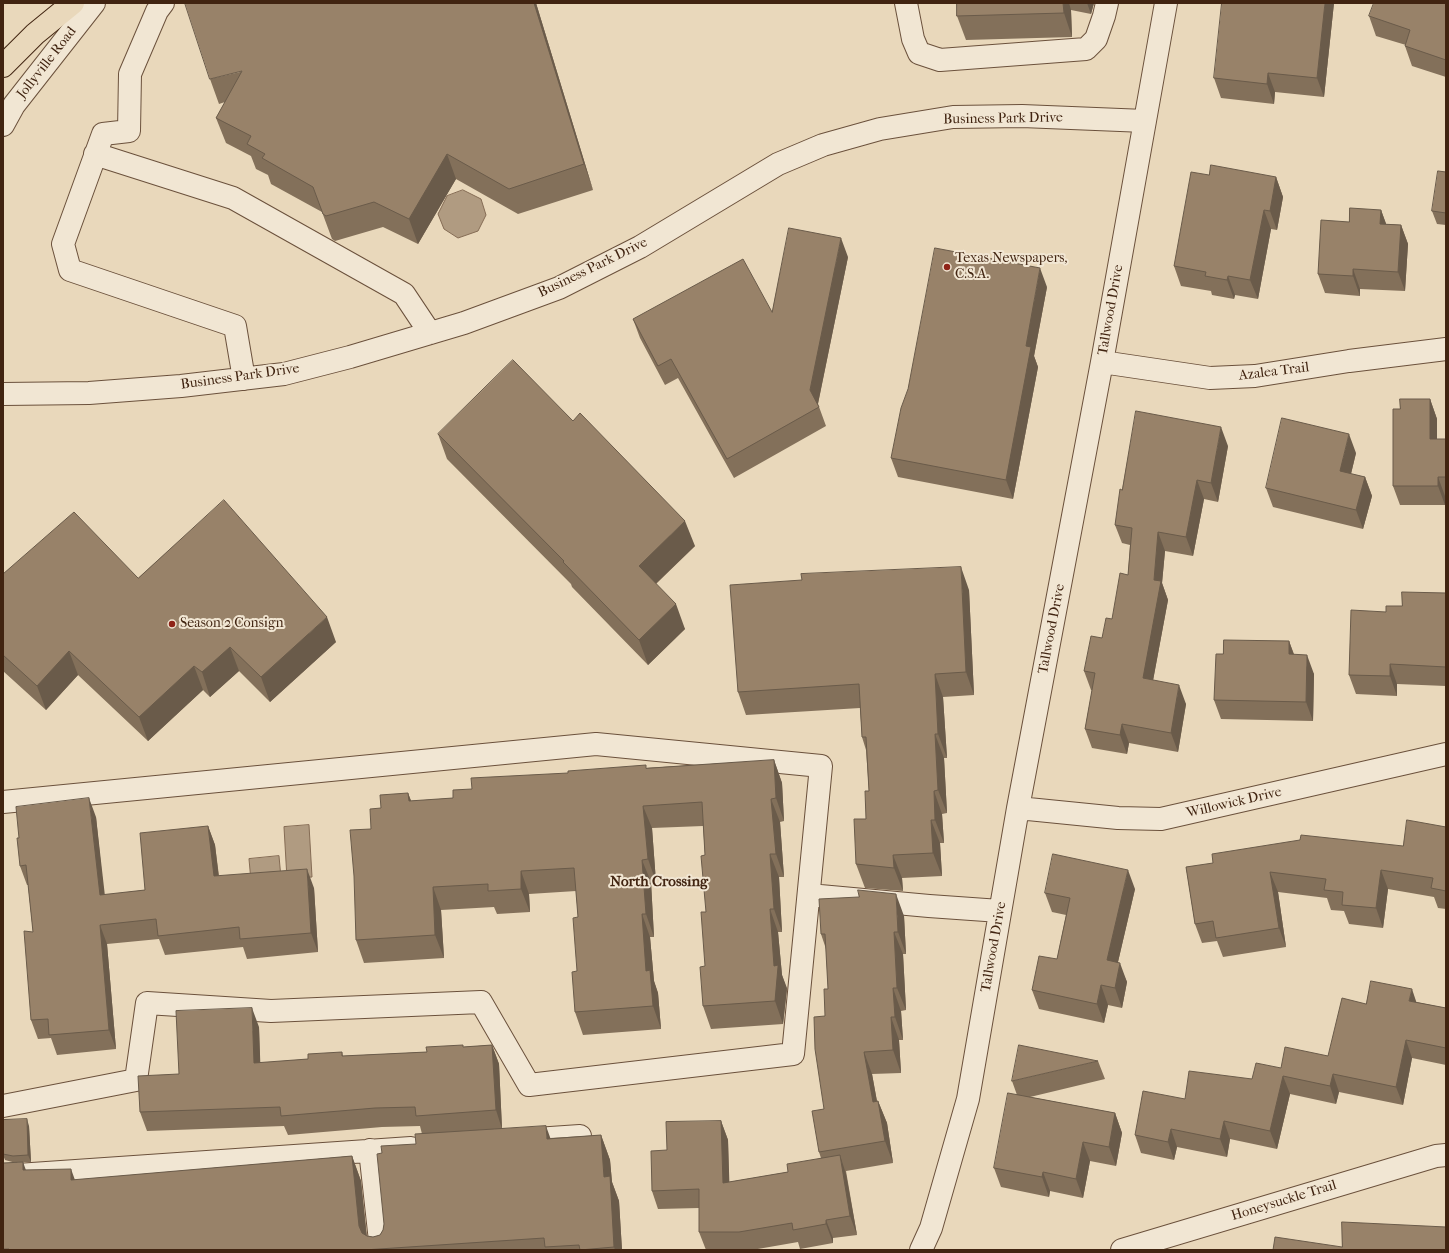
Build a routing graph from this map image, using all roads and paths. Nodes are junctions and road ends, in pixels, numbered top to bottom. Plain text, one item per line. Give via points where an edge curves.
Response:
1 (73, 3) edge
2 (94, 3) edge
3 (163, 3) edge
4 (906, 3) edge
5 (1107, 3) edge
6 (1166, 3) edge
7 (3, 66) edge
8 (1145, 121) junction
9 (3, 125) edge
10 (95, 154) junction
11 (430, 333) junction
12 (1446, 349) edge
13 (1102, 362) junction
14 (244, 379) junction
15 (3, 394) edge
16 (1446, 754) edge
17 (3, 802) edge
18 (1018, 808) junction
19 (809, 895) junction
20 (1000, 911) junction
21 (3, 1106) edge
22 (580, 1136) edge
23 (502, 1141) edge
24 (432, 1146) edge
25 (370, 1150) junction
26 (1446, 1155) edge
27 (3, 1176) edge
28 (381, 1250) edge
29 (921, 1250) edge
30 (1122, 1250) edge

1 - 7 main road
2 - 9 street, Jollyville Road via 14,105
3 - 10 street via 157,11 130,74 129,131 103,134
4 - 5 street via 912,39 919,53 940,60 1086,49 1096,39
6 - 8 street, Tallwood Drive
8 - 11 street, Business Park Drive via 1022,116 953,117 880,129 823,145 778,164 640,246 559,288
8 - 13 street, Tallwood Drive
10 - 11 street via 233,198 404,294
10 - 14 street via 63,244 70,270 235,326
11 - 14 street, Business Park Drive via 284,374
12 - 13 street, Azalea Trail via 1255,376 1210,378
13 - 18 street, Tallwood Drive
14 - 15 street, Business Park Drive via 89,393
16 - 18 street, Willowick Drive via 1161,819 1118,818
17 - 19 street via 596,744 822,766
18 - 20 street, Tallwood Drive
19 - 20 street
19 - 21 street via 793,1054 529,1085 481,1002 271,1010 147,1003 136,1080
20 - 29 street, Tallwood Drive via 968,1099 931,1228
22 - 23 street
24 - 25 street
25 - 27 street
25 - 28 street
26 - 30 street, Honeysuckle Trail

